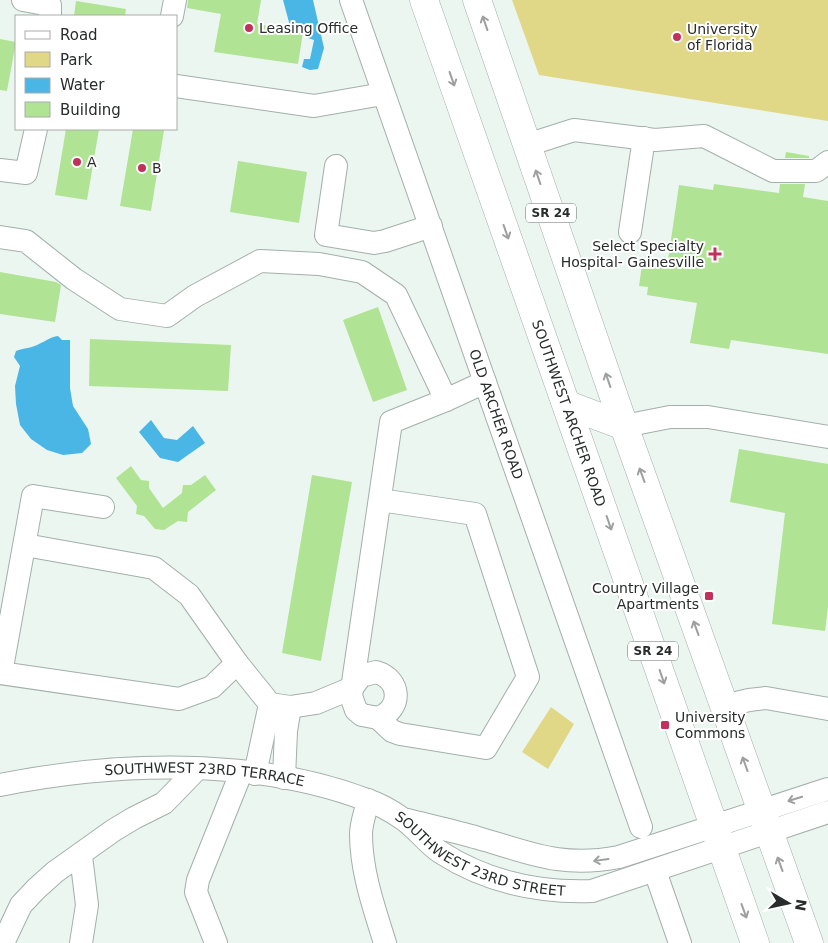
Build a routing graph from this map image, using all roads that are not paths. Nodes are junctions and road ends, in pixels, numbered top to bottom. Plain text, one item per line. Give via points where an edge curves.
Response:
1 (23, 0) edge
2 (174, 0) edge
3 (351, 0) edge
4 (424, 0) edge
5 (477, 0) edge
6 (50, 15) edge
7 (172, 15) edge
8 (178, 86) edge
9 (383, 94) junction
10 (36, 130) edge
11 (644, 138) junction
12 (527, 145) junction
13 (828, 162) edge
14 (336, 166) dead end
15 (0, 170) edge
16 (431, 226) junction
17 (630, 232) dead end
18 (0, 237) edge
19 (485, 382) junction
20 (446, 400) junction
21 (568, 405) junction
22 (624, 426) junction
23 (828, 437) edge
24 (380, 500) junction
25 (103, 507) dead end
26 (25, 545) junction
27 (237, 663) junction
28 (1, 673) edge
29 (352, 688) junction
30 (280, 706) junction
31 (724, 706) junction
32 (828, 708) edge
33 (378, 718) junction
34 (197, 769) junction
35 (248, 774) junction
36 (284, 778) junction
37 (0, 785) edge
38 (828, 789) edge
39 (368, 800) junction
40 (828, 812) edge
41 (404, 820) junction
42 (765, 821) junction
43 (640, 828) junction
44 (718, 836) junction
45 (674, 838) junction
46 (625, 855) junction
47 (81, 856) junction
48 (655, 870) junction
49 (3, 943) edge
50 (81, 943) edge
51 (216, 943) edge
52 (385, 943) edge
53 (680, 943) edge
54 (755, 943) edge
55 (809, 943) edge

1 - 6 street via 50,5
2 - 7 street
3 - 9 street, OLD ARCHER ROAD
4 -> 21 main road, SOUTHWEST ARCHER ROAD / SR 24
12 -> 5 main road, SR 24
8 - 9 street via 314,106
9 - 16 street, OLD ARCHER ROAD
10 - 15 street via 26,173
11 - 12 street via 574,130
11 - 13 street via 704,136 773,171 816,171
11 - 17 street
22 -> 12 main road, SR 24
14 - 16 street via 326,234 386,242
16 - 19 street, OLD ARCHER ROAD
18 - 20 street via 26,241 74,279 120,309 167,316 195,296 260,261 319,264 362,272 396,295
19 - 20 street
19 - 43 street, OLD ARCHER ROAD
20 - 24 street via 391,422
21 - 22 main road
21 -> 44 main road, SOUTHWEST ARCHER ROAD / SR 24
22 - 23 street via 670,417 708,417
31 -> 22 main road, SR 24
24 - 29 street
24 - 33 street via 475,514 528,677 486,748 400,734
25 - 26 street via 33,496
26 - 27 street via 154,568 189,596
26 - 28 street
27 - 28 street via 212,687 179,699
27 - 30 street
29 - 30 street via 316,703
29 - 33 street via 356,710 367,718
29 - 33 street via 361,676 371,672 391,681 396,692 394,706
30 - 35 street
30 - 36 street
31 - 32 street via 766,698
42 -> 31 main road, SR 24
34 - 35 street, SOUTHWEST 23RD TERRACE
34 - 37 street, SOUTHWEST 23RD TERRACE via 160,767 88,771
34 - 47 street via 164,803 134,818
35 - 36 street, SOUTHWEST 23RD TERRACE
35 - 51 street via 198,880 196,892
36 - 39 street, SOUTHWEST 23RD TERRACE
38 -> 42 street
39 - 41 street, SOUTHWEST 23RD TERRACE
39 - 52 street via 361,833 364,859 372,903
40 - 42 street
46 -> 41 street, SOUTHWEST 23RD STREET via 596,861 549,859
41 - 48 street, SOUTHWEST 23RD STREET via 447,856 484,875 534,889 592,891
42 - 44 street, SOUTHWEST 23RD STREET
55 -> 42 main road, SR 24
43 - 45 street
43 - 46 street
44 - 45 street, SOUTHWEST 23RD STREET
44 - 48 street, SOUTHWEST 23RD STREET
44 -> 54 main road, SR 24
45 - 46 street, SOUTHWEST 23RD STREET
47 - 49 street via 55,872 21,905
47 - 50 street via 87,905
48 - 53 street

